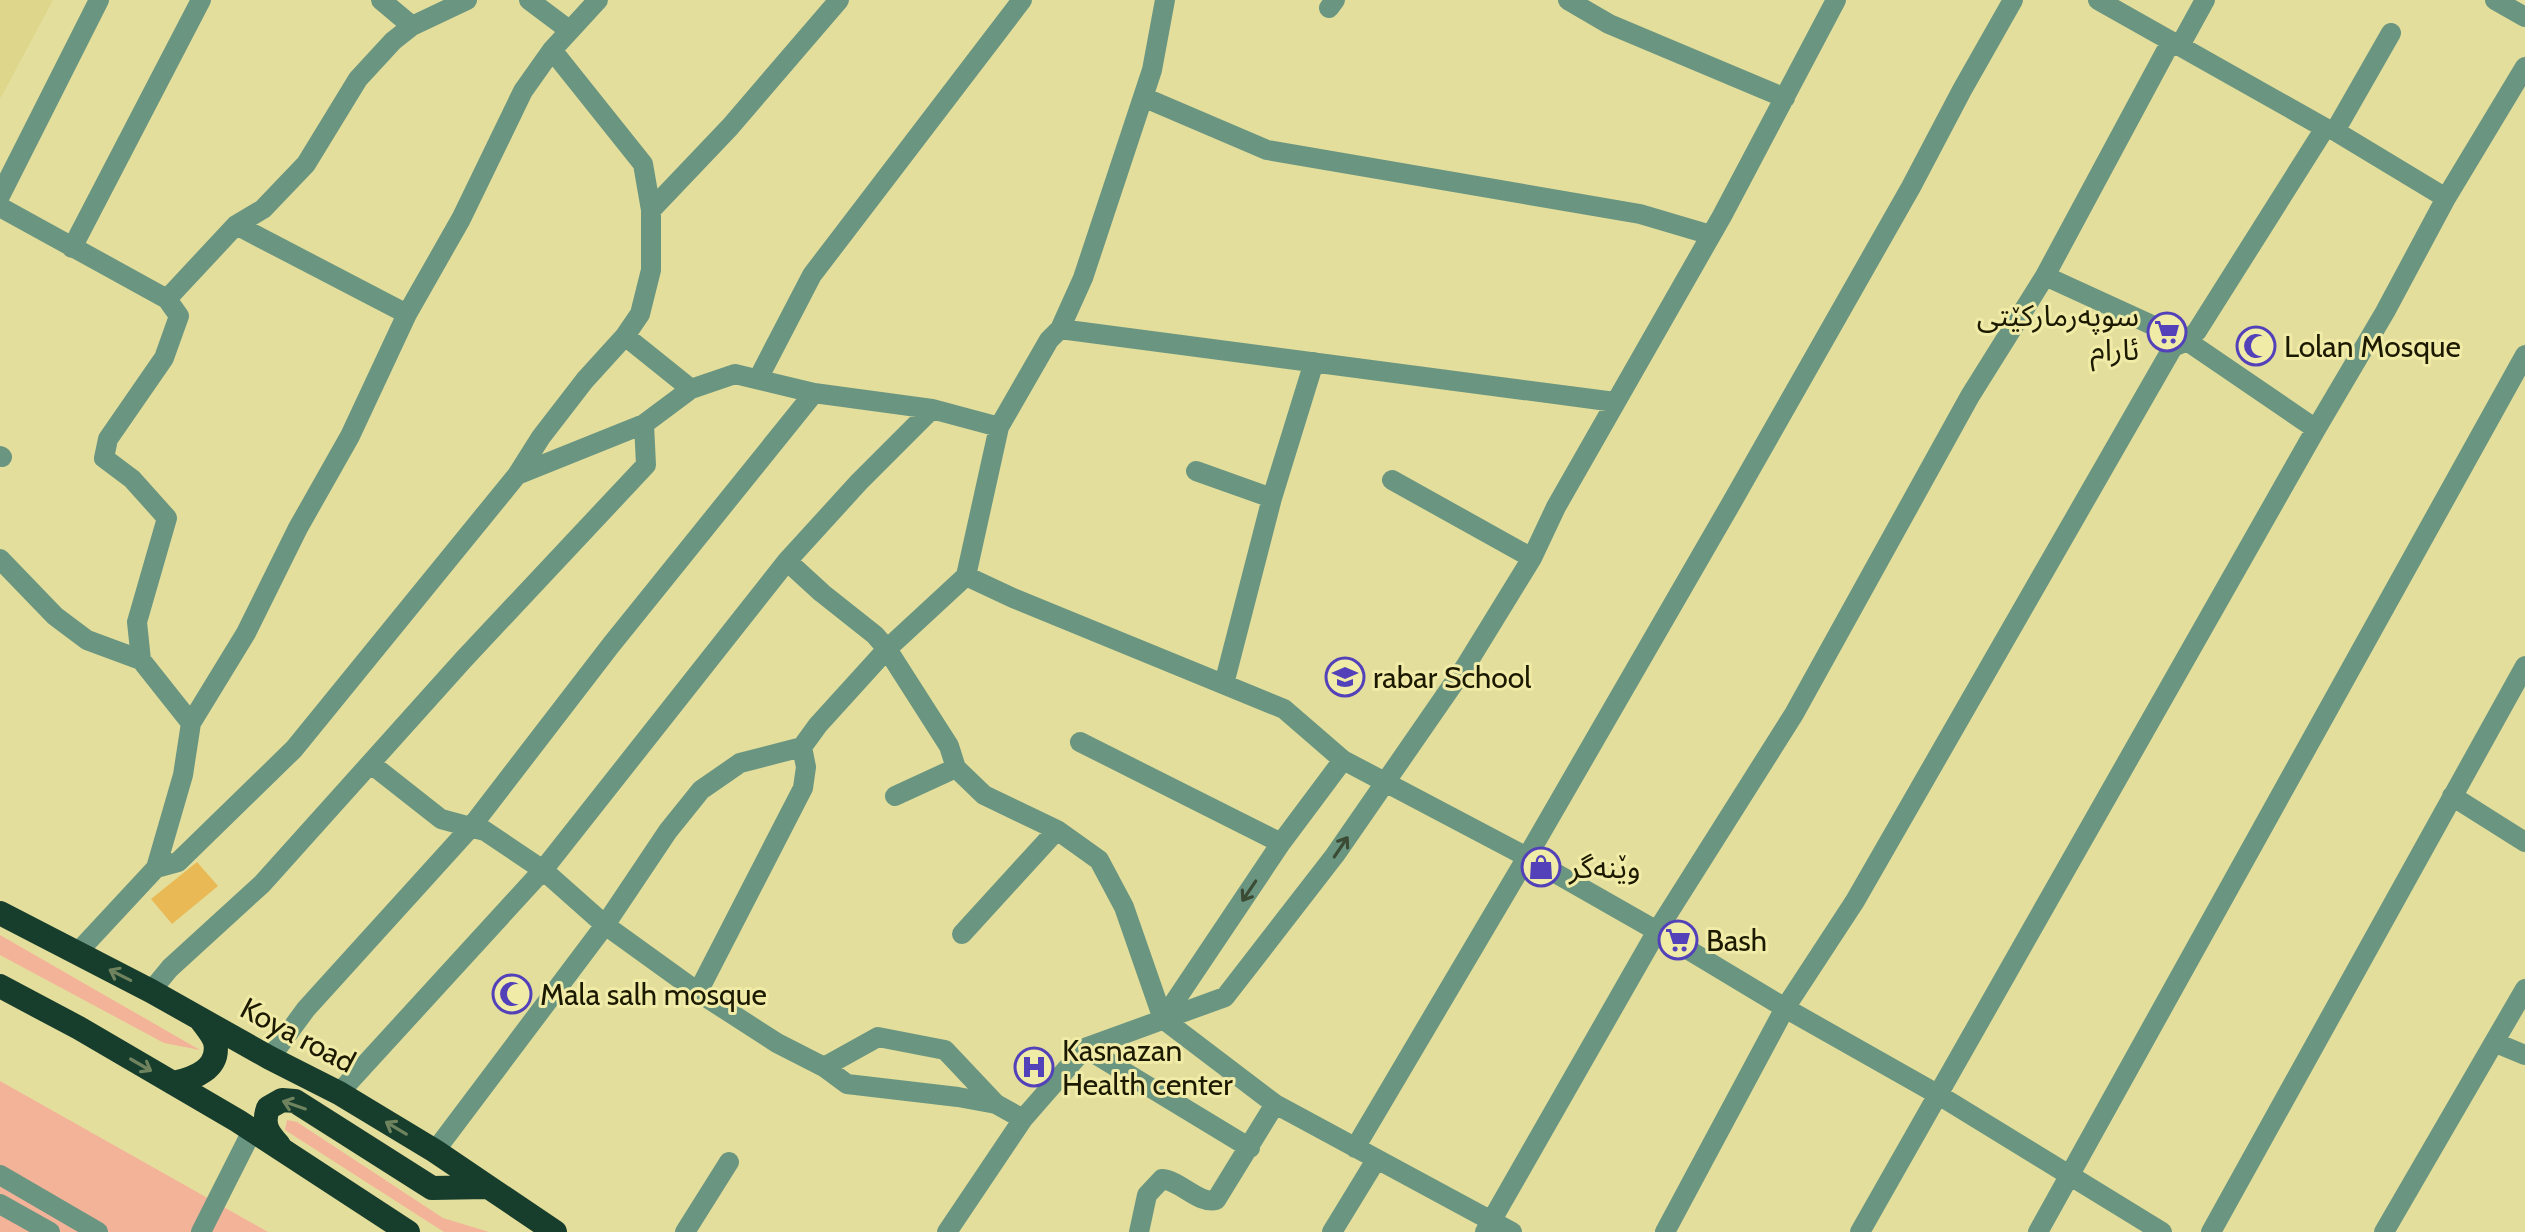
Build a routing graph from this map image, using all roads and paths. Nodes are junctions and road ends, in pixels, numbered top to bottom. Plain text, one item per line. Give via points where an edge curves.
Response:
1 (99, 0) edge
2 (201, 0) edge
3 (381, 0) edge
4 (467, 0) edge
5 (529, 0) edge
6 (598, 0) edge
7 (839, 0) edge
8 (1022, 0) edge
9 (1165, 0) edge
10 (1568, 0) edge
11 (1836, 0) edge
12 (2013, 0) edge
13 (2098, 0) edge
14 (2205, 0) edge
15 (2495, 0) edge
16 (2525, 17) edge
17 (412, 26) junction
18 (569, 30) junction
19 (2391, 33) dead end
20 (2175, 44) junction
21 (552, 50) junction
22 (2525, 67) edge
23 (1143, 97) junction
24 (1785, 98) junction
25 (2330, 130) junction
26 (0, 196) edge
27 (2446, 198) junction
28 (0, 207) edge
29 (651, 210) junction
30 (236, 225) junction
31 (1711, 235) junction
32 (72, 248) junction
33 (2045, 276) junction
34 (167, 299) junction
35 (407, 314) junction
36 (1060, 329) junction
37 (625, 336) junction
38 (2187, 341) junction
39 (2525, 355) edge
40 (1314, 362) junction
41 (758, 379) junction
42 (691, 389) junction
43 (814, 393) junction
44 (1615, 402) junction
45 (932, 409) junction
46 (644, 424) junction
47 (999, 427) junction
48 (2316, 429) junction
49 (1196, 471) dead end
50 (517, 475) junction
51 (1392, 480) dead end
52 (1272, 498) junction
53 (1532, 558) junction
54 (0, 559) edge
55 (787, 561) junction
56 (966, 576) junction
57 (887, 649) junction
58 (141, 660) junction
59 (2525, 666) edge
60 (1224, 684) junction
61 (191, 723) junction
62 (1080, 742) dead end
63 (802, 747) junction
64 (1343, 760) junction
65 (371, 764) junction
66 (956, 768) junction
67 (1385, 781) junction
68 (895, 796) dead end
69 (2452, 796) junction
70 (471, 827) junction
71 (1057, 830) junction
72 (2525, 842) edge
73 (1281, 843) junction
74 (1527, 857) junction
75 (156, 868) junction
76 (543, 870) junction
77 (0, 913) edge
78 (605, 925) junction
79 (1657, 931) junction
80 (962, 934) dead end
81 (77, 953) junction
82 (0, 986) edge
83 (2525, 989) edge
84 (151, 991) junction
85 (698, 992) junction
86 (1785, 1008) junction
87 (200, 1018) junction
88 (1163, 1019) junction
89 (2496, 1043) junction
90 (1085, 1048) junction
91 (2525, 1055) edge
92 (270, 1058) junction
93 (824, 1067) junction
94 (173, 1083) junction
95 (339, 1093) junction
96 (1937, 1094) junction
97 (996, 1104) junction
98 (1275, 1104) junction
99 (1023, 1119) junction
100 (252, 1131) junction
101 (1250, 1148) junction
102 (1355, 1148) junction
103 (435, 1151) junction
104 (288, 1154) junction
105 (1376, 1160) junction
106 (729, 1162) dead end
107 (0, 1175) edge
108 (2071, 1176) junction
109 (488, 1187) junction
110 (0, 1204) edge
111 (1489, 1226) edge
112 (50, 1232) edge
113 (98, 1232) edge
114 (201, 1232) edge
115 (408, 1232) edge
116 (555, 1232) edge
117 (685, 1232) edge
118 (947, 1232) edge
119 (1139, 1232) edge
120 (1332, 1232) edge
121 (1512, 1232) edge
122 (1665, 1232) edge
123 (1860, 1232) edge
124 (2038, 1232) edge
125 (2162, 1232) edge
126 (2211, 1232) edge
127 (2384, 1232) edge

1 - 26 street
2 - 32 street
3 - 17 street
4 - 17 street
5 - 18 street
6 - 18 street
7 - 29 street
8 - 41 street via 812,275
9 - 23 street
10 - 24 street via 1609,24
11 - 24 street
12 - 74 street via 1904,201
13 - 20 street
14 - 20 street via 2183,40
15 - 16 street
17 - 30 street via 358,79 306,164 263,209
18 - 21 street
19 - 25 street
20 - 25 street
20 - 33 street via 2167,49
21 - 29 street via 643,164
21 - 35 street via 523,91 461,219
22 - 27 street
23 - 31 street via 1267,150 1626,211
23 - 36 street via 1083,278
24 - 31 street
25 - 27 street
25 - 38 street
27 - 48 street
28 - 32 street
29 - 37 street via 651,270 640,314
30 - 34 street
30 - 35 street
31 - 44 street
32 - 34 street
33 - 38 street
33 - 79 street via 1970,396 1794,714
34 - 58 street via 179,316 164,358 108,439 104,458 132,479 167,518 137,622
35 - 61 street via 350,436 246,633
36 - 40 street
36 - 47 street
37 - 42 street
37 - 50 street via 549,425
38 - 48 street
38 - 86 street via 2173,347 1855,901
39 - 108 street
40 - 44 street
40 - 52 street
41 - 42 street via 735,374
41 - 43 street
42 - 46 street
43 - 45 street
43 - 70 street
44 - 53 street
45 - 47 street
45 - 55 street
46 - 50 street
46 - 65 street via 646,465
47 - 56 street
48 - 96 street
49 - 52 street
50 - 75 street via 294,749 178,862
51 - 53 street
52 - 60 street
53 - 67 street via 1465,667
54 - 58 street via 55,616 87,640
55 - 57 street
55 - 76 street
56 - 57 street
56 - 60 street
57 - 63 street
57 - 66 street via 949,746
58 - 61 street
59 - 69 street
60 - 64 street via 1284,709
61 - 75 street via 183,775
62 - 73 street
63 - 78 street via 740,763 701,790
63 - 85 street via 803,788
64 - 67 street
64 - 73 street
65 - 70 street via 441,819
65 - 84 street via 262,884
66 - 68 street
66 - 71 street via 984,795
67 - 74 street
88 -> 67 street via 1225,997
69 - 72 street
69 - 126 street
70 - 76 street
70 - 92 street via 306,1009
71 - 80 street
71 - 88 street via 1099,860 1110,879
73 -> 88 street
74 - 79 street
74 - 102 street
75 - 81 street
76 - 78 street
76 - 95 street
77 - 81 highway, Koya road
78 - 85 street
78 - 103 street
79 - 86 street
79 - 111 street
84 -> 81 highway, Koya road
82 -> 94 highway
83 - 89 street
84 - 87 highway, Koya road
85 - 93 street
86 - 96 street
86 - 122 street
87 - 92 highway, Koya road
87 - 94 highway via 215,1042 214,1058 205,1072
88 - 90 street
88 - 98 street
89 - 91 street
89 - 127 street
90 - 99 street
90 - 101 street
92 - 95 highway, Koya road
93 - 97 street via 847,1084
93 - 97 street via 878,1037 945,1050
94 - 100 highway
103 -> 95 highway, Koya road
96 - 108 street
96 - 123 street
97 - 99 street
98 - 101 street
98 - 102 street
99 - 118 street
100 - 104 highway
100 - 114 street
101 - 119 street via 1216,1200 1206,1201 1173,1180 1162,1179 1153,1186
102 - 105 street
103 - 109 highway, Koya road
109 -> 104 highway via 432,1188 295,1101 282,1100 268,1108 264,1119
104 - 115 highway
105 - 111 street
105 - 120 street
106 - 117 street
107 - 113 street
108 - 124 street
108 - 125 street
109 - 116 highway, Koya road
110 - 112 street
111 - 121 street

